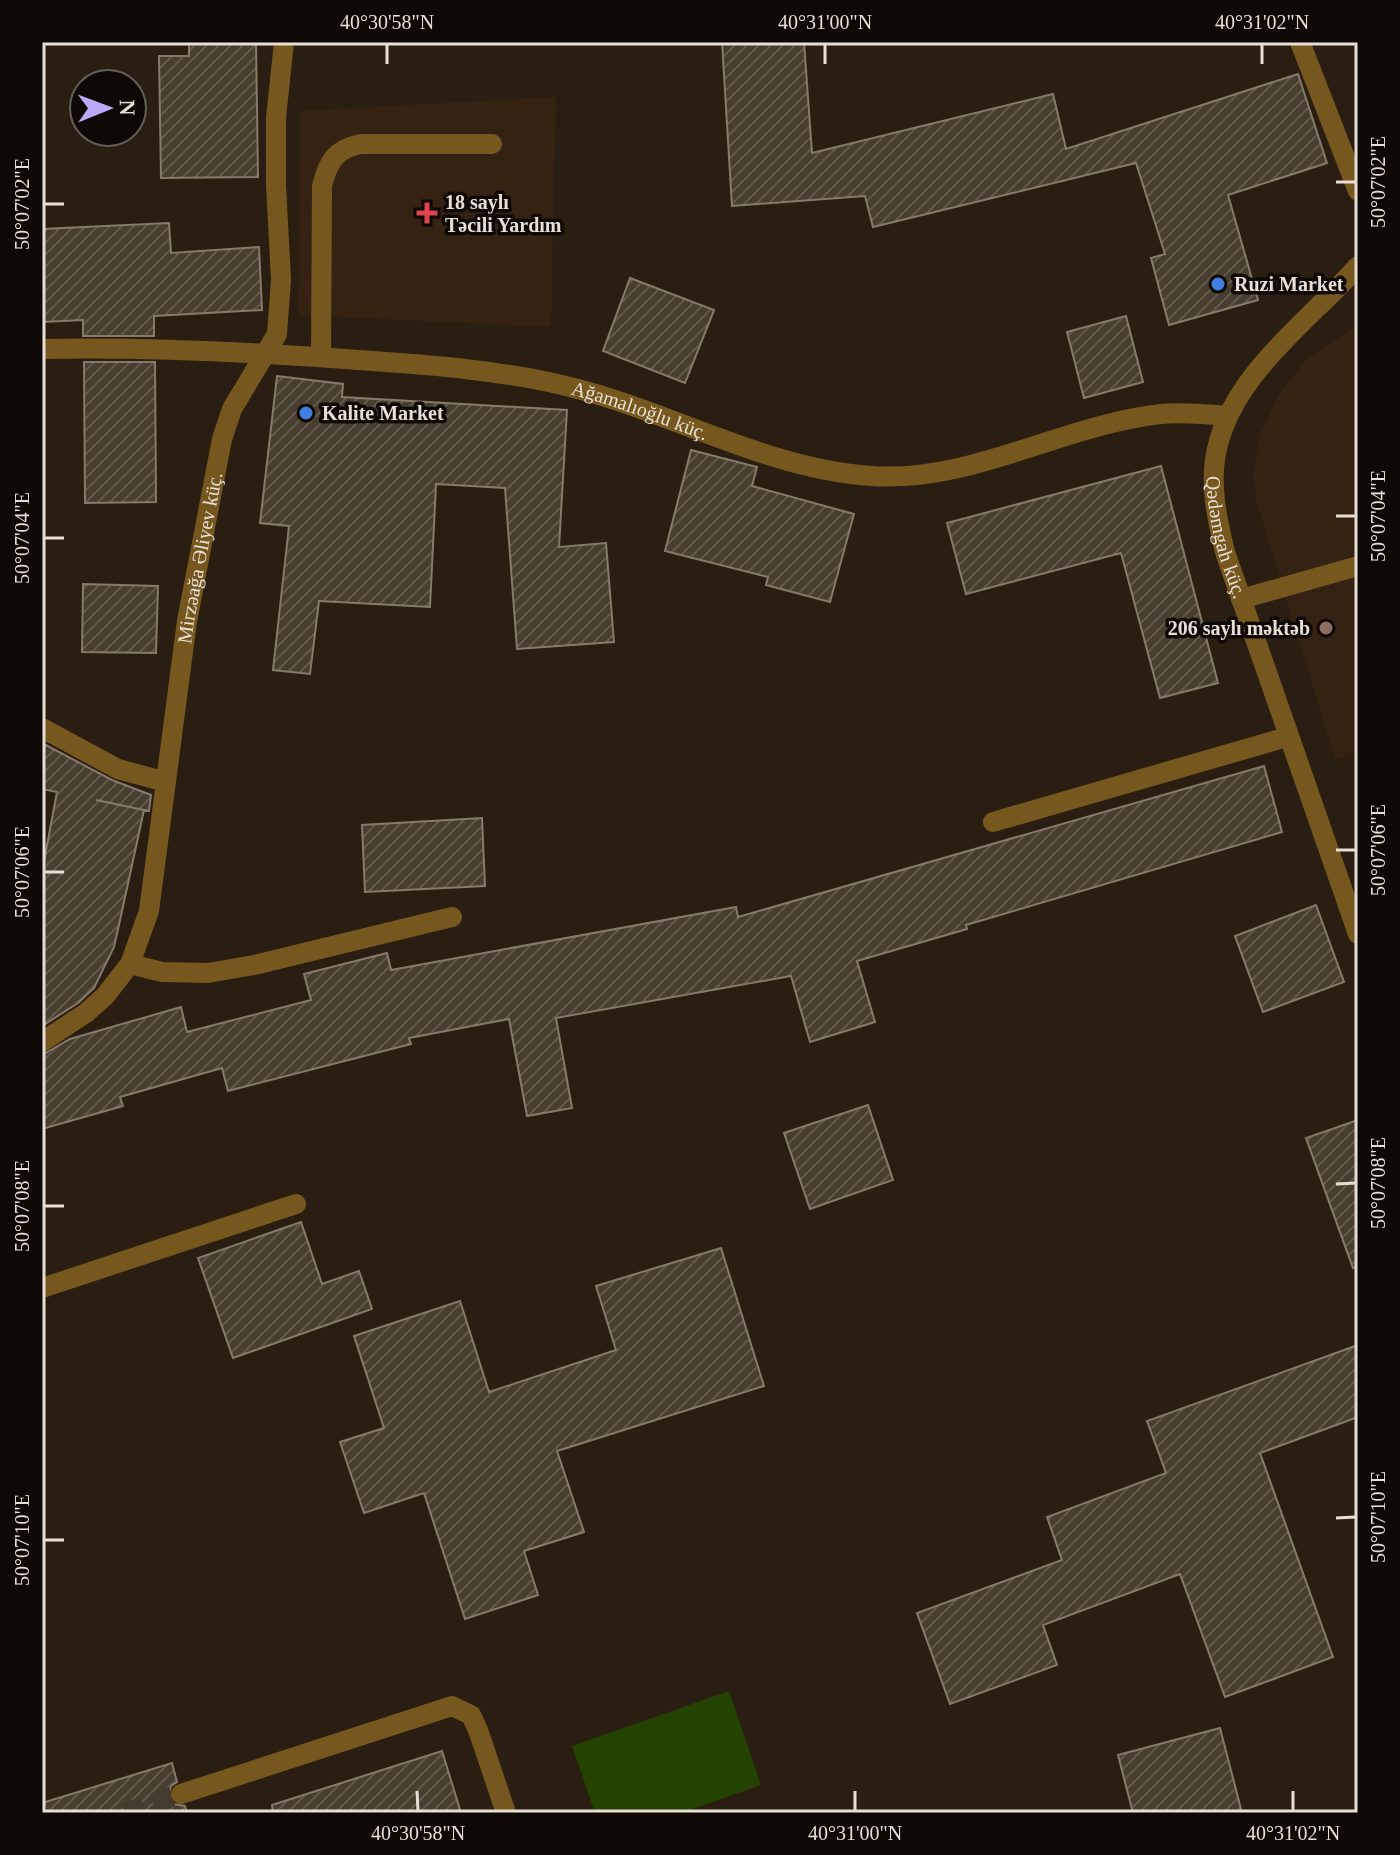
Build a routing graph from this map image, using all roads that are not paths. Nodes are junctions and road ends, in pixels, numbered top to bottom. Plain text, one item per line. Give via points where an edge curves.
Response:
1 (284, 42) edge
2 (1300, 42) edge
3 (492, 144) dead end
4 (1358, 191) edge
5 (1358, 266) edge
6 (42, 349) edge
7 (268, 352) junction
8 (321, 357) junction
9 (1227, 416) junction
10 (1358, 566) edge
11 (1241, 599) junction
12 (42, 728) edge
13 (1287, 737) junction
14 (166, 782) junction
15 (993, 822) dead end
16 (452, 917) dead end
17 (1358, 934) edge
18 (130, 964) junction
19 (42, 1042) edge
20 (296, 1204) dead end
21 (42, 1288) edge
22 (181, 1794) tunnel mouth
23 (506, 1813) edge

1 - 7 street, Mirzəağa Əliyev küç. via 276,118 280,310
2 - 4 street
3 - 8 street via 361,144 334,155 322,186
5 - 9 street, Qədəmgah küç. via 1260,367
6 - 7 street, Ağamalıoğlu küç.
7 - 8 street, Ağamalıoğlu küç.
7 - 14 street, Mirzəağa Əliyev küç. via 237,399 222,439 187,621
8 - 9 street, Ağamalıoğlu küç. via 519,376 577,389 824,470 871,476 918,476 964,467 1158,415
9 - 11 street, Qədəmgah küç. via 1216,450 1214,490 1225,552
10 - 11 street
11 - 13 street, Qədəmgah küç.
12 - 14 street via 118,769
13 - 15 street
13 - 17 street, Qədəmgah küç.
14 - 18 street, Mirzəağa Əliyev küç. via 149,911
16 - 18 street via 208,973 162,972
18 - 19 street, Mirzəağa Əliyev küç. via 86,1013
20 - 21 street
22 - 23 street via 452,1706 471,1715

